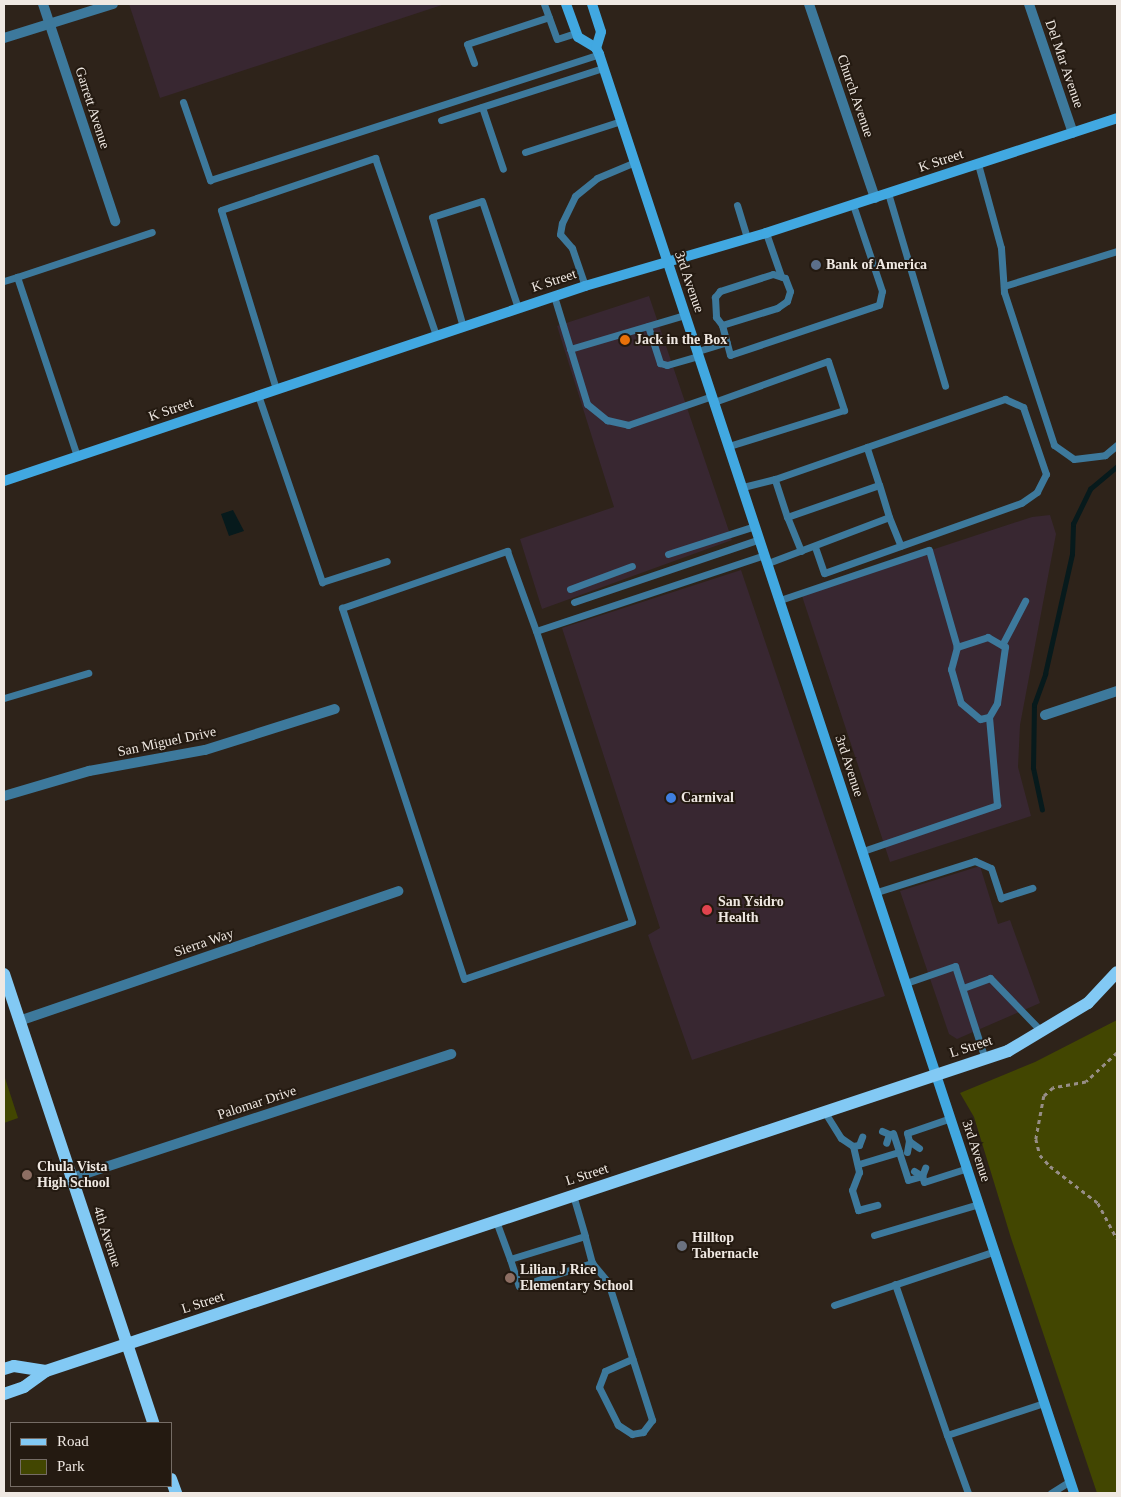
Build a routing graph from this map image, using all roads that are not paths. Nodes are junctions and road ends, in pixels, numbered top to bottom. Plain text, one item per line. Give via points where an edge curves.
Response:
1 (43, 4) edge
2 (112, 4) edge
3 (544, 4) edge
4 (566, 4) edge
5 (592, 4) edge
6 (809, 4) edge
7 (1029, 4) edge
8 (549, 17) junction
9 (50, 24) junction
10 (576, 33) junction
11 (4, 38) edge
12 (598, 51) junction
13 (474, 63) dead end
14 (604, 68) junction
15 (183, 102) dead end
16 (482, 107) junction
17 (1117, 118) edge
18 (441, 120) dead end
19 (621, 121) junction
20 (1073, 133) junction
21 (525, 152) dead end
22 (635, 162) junction
23 (978, 164) junction
24 (503, 169) dead end
25 (888, 193) junction
26 (874, 198) junction
27 (737, 205) dead end
28 (854, 205) junction
29 (114, 221) dead end
30 (152, 232) dead end
31 (766, 232) junction
32 (747, 237) junction
33 (1117, 251) edge
34 (667, 260) junction
35 (781, 276) junction
36 (17, 277) junction
37 (4, 281) edge
38 (585, 286) junction
39 (1004, 286) junction
40 (554, 296) junction
41 (518, 308) junction
42 (685, 315) junction
43 (722, 325) junction
44 (463, 326) junction
45 (648, 326) junction
46 (436, 336) junction
47 (727, 342) junction
48 (570, 349) junction
49 (698, 353) junction
50 (945, 386) dead end
51 (276, 389) junction
52 (258, 396) junction
53 (713, 399) junction
54 (1117, 445) edge
55 (729, 446) junction
56 (867, 447) junction
57 (77, 456) junction
58 (775, 479) junction
59 (4, 481) edge
60 (879, 485) junction
61 (743, 487) junction
62 (787, 517) junction
63 (889, 517) junction
64 (755, 526) junction
65 (760, 538) junction
66 (901, 546) junction
67 (815, 547) junction
68 (801, 551) junction
69 (668, 554) dead end
70 (766, 559) junction
71 (387, 561) dead end
72 (632, 566) dead end
73 (570, 589) dead end
74 (780, 600) junction
75 (1025, 601) dead end
76 (574, 602) dead end
77 (536, 631) junction
78 (1002, 645) junction
79 (957, 647) junction
80 (88, 673) dead end
81 (1117, 691) edge
82 (4, 698) edge
83 (335, 710) dead end
84 (1045, 715) dead end
85 (989, 717) junction
86 (4, 796) edge
87 (863, 851) junction
88 (1032, 888) dead end
89 (398, 891) dead end
90 (876, 892) junction
91 (1117, 972) edge
92 (4, 974) edge
93 (906, 983) junction
94 (963, 988) junction
95 (19, 1021) junction
96 (1042, 1032) junction
97 (451, 1054) dead end
98 (985, 1059) junction
99 (937, 1074) junction
100 (824, 1111) junction
101 (951, 1118) junction
102 (882, 1131) dead end
103 (907, 1133) junction
104 (891, 1134) junction
105 (862, 1137) dead end
106 (910, 1141) junction
107 (886, 1143) dead end
108 (856, 1145) junction
109 (919, 1148) dead end
110 (866, 1149) dead end
111 (898, 1152) junction
112 (907, 1152) dead end
113 (859, 1164) junction
114 (925, 1168) dead end
115 (968, 1168) junction
116 (914, 1171) dead end
117 (922, 1176) junction
118 (72, 1178) junction
119 (573, 1195) junction
120 (979, 1204) junction
121 (877, 1205) dead end
122 (496, 1221) junction
123 (874, 1235) dead end
124 (585, 1236) junction
125 (995, 1251) junction
126 (510, 1259) junction
127 (592, 1263) junction
128 (895, 1284) junction
129 (834, 1304) dead end
130 (127, 1344) junction
131 (632, 1359) junction
132 (4, 1369) edge
133 (46, 1371) junction
134 (4, 1394) edge
135 (1044, 1402) junction
136 (153, 1422) edge
137 (947, 1435) junction
138 (1070, 1481) junction
139 (968, 1493) edge
140 (1051, 1493) edge
141 (1074, 1493) edge

1 - 9 street, Garrett Avenue
2 - 9 street
3 - 8 lane
4 - 10 main road
5 - 12 main road, 3rd Avenue via 601,32
6 - 26 street, Church Avenue
7 - 20 street, Del Mar Avenue
8 - 10 lane via 557,39
8 - 13 lane via 467,44
9 - 11 street
9 - 29 street, Garrett Avenue
10 - 12 main road
12 - 14 main road, 3rd Avenue
12 - 15 lane via 210,180
14 - 16 lane
14 - 19 main road, 3rd Avenue
16 - 18 lane
16 - 24 lane
17 - 20 main road, K Street
19 - 21 lane
19 - 22 main road, 3rd Avenue
20 - 23 main road, K Street
22 - 34 main road, 3rd Avenue
22 - 38 lane via 597,178 576,196 562,223 560,234 572,248
23 - 25 main road, K Street
23 - 39 lane via 1001,248
25 - 26 main road, K Street
25 - 50 lane
26 - 28 main road, K Street
27 - 32 lane
28 - 31 main road, K Street
28 - 47 lane via 882,291 879,306 730,355
30 - 36 lane
31 - 32 main road, K Street
31 - 35 lane
32 - 34 main road, K Street
33 - 39 lane
34 - 38 main road, K Street
34 - 42 main road, 3rd Avenue
35 - 43 lane via 790,291 787,302
35 - 43 lane via 773,274 720,291 715,296 713,307
36 - 37 lane
36 - 57 lane
38 - 40 main road, K Street
39 - 54 lane via 1054,445 1074,459 1105,455
40 - 41 main road, K Street
40 - 48 lane
41 - 44 main road, K Street
41 - 44 lane via 482,201 432,217
42 - 45 lane
42 - 49 main road, 3rd Avenue
43 - 47 lane
44 - 46 main road, K Street
45 - 48 lane
45 - 49 lane via 660,363 667,365
46 - 51 main road, K Street
46 - 51 lane via 375,158 221,210
47 - 49 lane
48 - 53 lane via 587,404 607,420 628,425
49 - 53 main road, 3rd Avenue
51 - 52 main road, K Street
52 - 57 main road, K Street
52 - 71 lane via 322,582
53 - 55 main road, 3rd Avenue
53 - 55 lane via 828,361 844,410
55 - 61 main road, 3rd Avenue
56 - 58 lane
56 - 60 lane
56 - 66 lane via 1005,399 1023,407 1046,474 1037,492 1021,503
57 - 59 main road, K Street
58 - 61 lane
58 - 62 lane
60 - 62 lane
60 - 63 lane
61 - 64 main road, 3rd Avenue
62 - 68 lane
63 - 66 lane
63 - 67 lane
64 - 65 main road, 3rd Avenue
64 - 69 lane
65 - 70 main road, 3rd Avenue
65 - 76 lane
66 - 67 lane via 824,573
67 - 68 lane
68 - 70 lane
70 - 74 main road, 3rd Avenue
70 - 77 lane
72 - 73 lane
74 - 79 lane via 929,550
74 - 87 main road, 3rd Avenue
75 - 78 lane
77 - 77 lane via 507,551 342,608 464,979 632,922
78 - 79 lane via 988,637
78 - 85 lane via 1005,647 997,703
79 - 85 lane via 951,669 961,703 980,719
80 - 82 lane
81 - 84 street
83 - 86 street, San Miguel Drive via 205,750 89,771
85 - 87 lane via 997,805
87 - 90 main road, 3rd Avenue
88 - 90 lane via 1001,898 991,868 975,861
89 - 95 street, Sierra Way
90 - 93 main road, 3rd Avenue
91 - 96 main road, L Street via 1088,1003
92 - 95 main road, 4th Avenue
93 - 94 lane via 956,966
93 - 99 main road, 3rd Avenue
94 - 96 lane via 990,978
94 - 98 lane
95 - 118 main road, 4th Avenue
96 - 98 main road, L Street via 1008,1051
97 - 118 street, Palomar Drive
98 - 99 main road, L Street
99 - 100 main road, L Street
99 - 101 main road, 3rd Avenue
100 - 108 lane via 841,1138
100 - 119 main road, L Street
101 - 103 lane
101 - 115 main road, 3rd Avenue
102 - 104 lane
103 - 104 lane
103 - 106 lane
104 - 107 lane
104 - 111 lane
105 - 108 lane
106 - 109 lane
106 - 112 lane
108 - 110 lane
108 - 113 lane
111 - 113 lane
111 - 117 lane via 908,1180
113 - 121 lane via 852,1190 858,1210
114 - 117 lane
115 - 117 lane via 924,1182
115 - 120 main road, 3rd Avenue
116 - 117 lane
118 - 130 main road, 4th Avenue
119 - 122 main road, L Street
119 - 124 lane
120 - 123 lane
120 - 125 main road, 3rd Avenue
122 - 126 lane
122 - 130 main road, L Street
124 - 126 lane
124 - 127 lane
125 - 128 lane
125 - 135 main road, 3rd Avenue
126 - 127 lane via 518,1286
127 - 131 lane via 608,1282
128 - 129 lane
128 - 137 lane
130 - 133 main road, L Street
130 - 136 main road, 4th Avenue
131 - 131 lane via 652,1420 643,1432 632,1434 618,1425 599,1387 605,1371
132 - 133 main road, L Street via 14,1366
133 - 134 main road, L Street via 24,1387
135 - 137 lane
135 - 138 main road, 3rd Avenue
137 - 139 lane
138 - 140 lane
138 - 141 main road, 3rd Avenue

